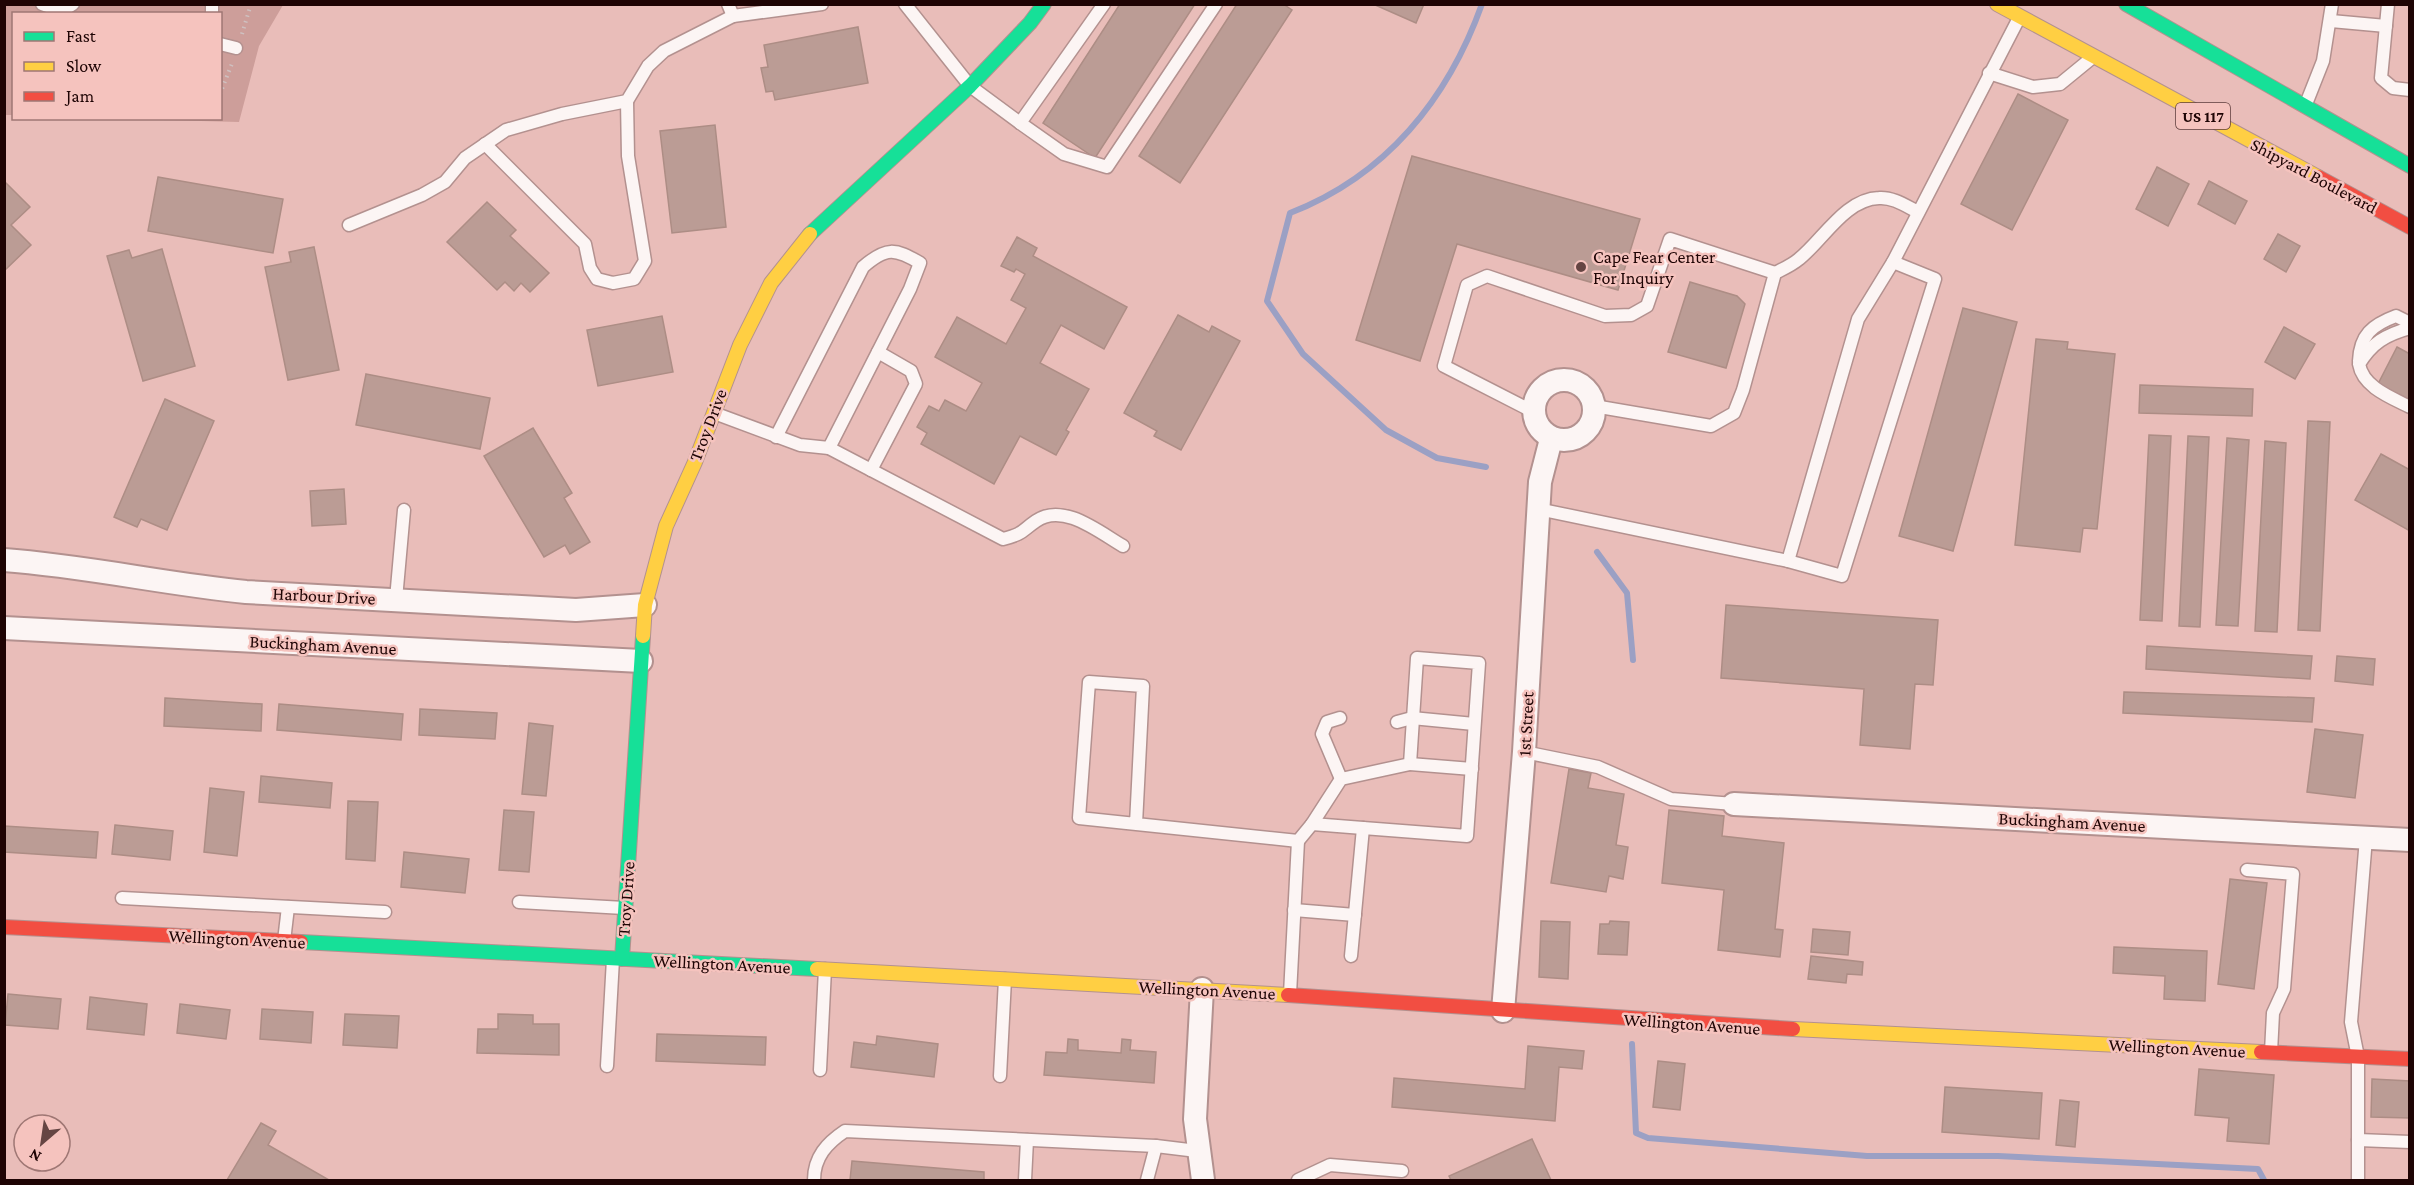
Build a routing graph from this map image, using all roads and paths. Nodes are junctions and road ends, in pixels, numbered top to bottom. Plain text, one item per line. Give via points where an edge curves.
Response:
1 (42, 4) edge
2 (73, 4) edge
3 (822, 4) edge
4 (905, 4) edge
5 (1044, 4) edge
6 (1104, 4) edge
7 (1216, 4) edge
8 (1997, 4) edge
9 (2126, 4) edge
10 (2332, 4) edge
11 (2388, 4) edge
12 (730, 10) edge
13 (2019, 16) junction
14 (2331, 21) junction
15 (2386, 26) junction
16 (222, 44) edge
17 (236, 48) dead end
18 (2094, 57) junction
19 (1989, 73) junction
20 (970, 86) junction
21 (2409, 90) edge
22 (627, 101) junction
23 (2305, 105) junction
24 (1020, 123) junction
25 (485, 144) junction
26 (2409, 166) edge
27 (1918, 212) junction
28 (349, 225) dead end
29 (2409, 227) edge
30 (1893, 262) junction
31 (1774, 273) junction
32 (2409, 323) edge
33 (2409, 328) edge
34 (878, 352) junction
35 (2359, 364) junction
36 (1594, 406) junction
37 (2409, 407) edge
38 (713, 412) junction
39 (1534, 412) junction
40 (776, 437) junction
41 (1551, 439) junction
42 (829, 448) junction
43 (872, 470) junction
44 (1538, 509) junction
45 (404, 510) dead end
46 (1123, 546) dead end
47 (4, 561) edge
48 (1788, 561) junction
49 (396, 599) junction
50 (645, 605) junction
51 (4, 628) edge
52 (641, 661) junction
53 (1340, 718) dead end
54 (1412, 718) junction
55 (1397, 722) dead end
56 (1474, 724) junction
57 (1524, 752) junction
58 (1410, 764) junction
59 (1472, 769) junction
60 (1341, 778) junction
61 (1734, 804) joint
62 (1136, 824) junction
63 (1312, 824) junction
64 (1363, 828) junction
65 (2366, 837) junction
66 (2409, 840) edge
67 (1298, 841) junction
68 (2247, 870) dead end
69 (122, 898) dead end
70 (519, 902) dead end
71 (288, 907) junction
72 (625, 908) junction
73 (1294, 910) junction
74 (386, 912) dead end
75 (1354, 915) junction
76 (4, 927) edge
77 (284, 941) junction
78 (1351, 956) dead end
79 (617, 958) junction
80 (825, 969) junction
81 (1005, 979) junction
82 (1202, 989) junction
83 (1290, 995) junction
84 (1503, 1011) junction
85 (2271, 1053) junction
86 (2358, 1056) junction
87 (2409, 1059) edge
88 (608, 1066) dead end
89 (820, 1070) dead end
90 (1000, 1076) dead end
91 (1027, 1140) junction
92 (2358, 1140) junction
93 (2409, 1142) edge
94 (1156, 1146) junction
95 (1197, 1150) junction
96 (1402, 1171) dead end
97 (814, 1180) edge
98 (1025, 1180) edge
99 (1147, 1180) edge
100 (1203, 1180) edge
101 (1298, 1180) edge
102 (2358, 1180) edge

1 - 2 lane via 62,11
3 - 12 lane
4 - 20 lane
5 - 20 street, Troy Drive
6 - 24 lane
7 - 24 lane via 1107,167 1064,154
8 - 13 street, Shipyard Boulevard / US 117
9 - 23 street
10 - 14 lane
11 - 15 lane
12 - 22 lane via 664,51 648,66
13 - 18 street, Shipyard Boulevard / US 117
13 - 19 lane
14 - 15 lane
14 - 23 lane via 2323,61
15 - 21 lane via 2381,78 2393,88
16 - 17 lane
18 - 19 lane via 2060,84 2033,87
18 - 29 street, Shipyard Boulevard / US 117
19 - 27 lane
20 - 24 lane
20 - 38 street, Troy Drive via 850,194 790,256 753,316
22 - 25 lane via 506,130
22 - 25 lane via 628,156 645,261 634,279 613,283 597,279 590,268 585,244
23 - 26 street
25 - 28 lane via 465,158 445,182
27 - 30 lane
27 - 31 lane via 1886,199 1862,203 1848,211 1798,261
30 - 48 lane via 1858,319
30 - 48 lane via 1935,279 1842,576
31 - 36 lane via 1734,413 1711,426
31 - 39 lane via 1670,239 1647,306 1631,315 1605,316 1487,276 1467,285 1444,366
32 - 35 lane via 2396,316 2376,324 2360,346
33 - 35 lane via 2394,332 2369,348
34 - 40 lane via 920,263 899,251 879,253 863,267
34 - 42 lane
34 - 43 lane via 911,371 916,384
35 - 37 lane via 2361,375 2380,392
36 - 39 street via 1586,389 1578,383 1557,381 1540,392
36 - 41 street via 1591,424 1578,437
38 - 40 lane
38 - 50 street, Troy Drive via 666,526
39 - 41 street
40 - 42 lane
41 - 44 street, 1st Street
42 - 43 lane
43 - 46 lane via 1003,539 1024,534 1035,521 1050,514 1076,518
44 - 48 lane
44 - 57 street, 1st Street
45 - 49 lane
47 - 49 street, Harbour Drive via 85,567 246,592
49 - 50 street, Harbour Drive via 576,609
50 - 52 street, Troy Drive
51 - 52 street, Buckingham Avenue
52 - 72 street, Troy Drive
53 - 60 lane via 1327,722 1322,734
54 - 55 lane
54 - 56 lane
54 - 56 lane via 1417,658 1479,663
54 - 58 lane
56 - 59 lane
57 - 61 lane via 1598,767 1671,799
57 - 84 street, 1st Street
58 - 59 lane
58 - 60 lane
59 - 64 lane via 1467,836
60 - 63 lane
61 - 65 street, Buckingham Avenue
62 - 62 lane via 1079,818 1089,682 1143,686
62 - 67 lane
63 - 64 lane
63 - 67 lane
64 - 75 lane
65 - 66 street, Buckingham Avenue
65 - 86 lane via 2351,1022
67 - 73 lane
68 - 85 lane via 2293,874 2284,989 2273,1013
69 - 71 lane
70 - 72 lane
71 - 74 lane
71 - 77 lane
72 - 79 street, Troy Drive
73 - 75 lane
73 - 83 lane
75 - 78 lane
76 - 77 street, Wellington Avenue
77 - 79 street, Wellington Avenue
79 - 80 street, Wellington Avenue
79 - 88 lane
80 - 81 street, Wellington Avenue
80 - 89 lane
81 - 82 street, Wellington Avenue
81 - 90 lane
82 - 83 street, Wellington Avenue
82 - 95 street
83 - 84 street, Wellington Avenue
84 - 85 street, Wellington Avenue
85 - 86 street, Wellington Avenue
86 - 87 street, Wellington Avenue
86 - 92 lane
91 - 94 lane
91 - 97 lane via 845,1131 826,1143 814,1169
91 - 98 lane
92 - 93 lane
92 - 102 lane
94 - 95 lane
94 - 99 lane
95 - 100 street
96 - 101 lane via 1330,1165

